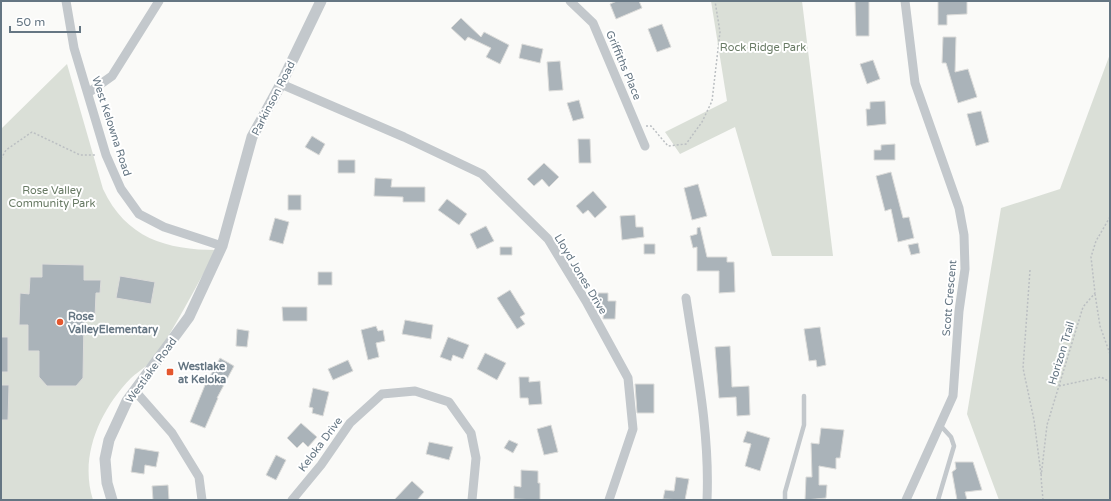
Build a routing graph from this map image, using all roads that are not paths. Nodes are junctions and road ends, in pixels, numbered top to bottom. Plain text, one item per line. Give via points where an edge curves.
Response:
1 (66, 1) edge
2 (159, 1) edge
3 (321, 1) edge
4 (570, 1) edge
5 (905, 1) edge
6 (281, 84) junction
7 (88, 94) junction
8 (645, 146) dead end
9 (222, 246) junction
10 (686, 298) dead end
11 (134, 390) junction
12 (804, 396) dead end
13 (940, 425) junction
14 (112, 500) edge
15 (202, 500) edge
16 (292, 500) edge
17 (472, 500) edge
18 (608, 500) edge
19 (707, 500) edge
20 (784, 500) edge
21 (906, 500) edge
22 (938, 500) edge

1 - 7 street, West Kelowna Road via 74,48
2 - 7 street via 112,76
3 - 6 street, Parkinson Road
4 - 8 street, Griffiths Place via 593,22
5 - 13 street, Scott Crescent via 915,83 950,181 964,235 965,268 958,311 953,396
6 - 9 street, Parkinson Road via 252,137
6 - 18 street, Lloyd Jones Drive via 482,174 548,239 628,378 633,429
7 - 9 street, West Kelowna Road via 106,155 120,190 139,214 164,227
9 - 11 street, Westlake Road via 189,317
10 - 19 street via 708,456
11 - 14 street, Westlake Road via 109,440 105,459
11 - 15 street via 172,433 199,477
12 - 20 lane via 804,425
13 - 21 street, Scott Crescent
13 - 22 lane via 951,436 954,446
16 - 17 street, Keloka Drive via 321,465 350,423 376,399 382,394 415,391 449,402 471,433 476,458

